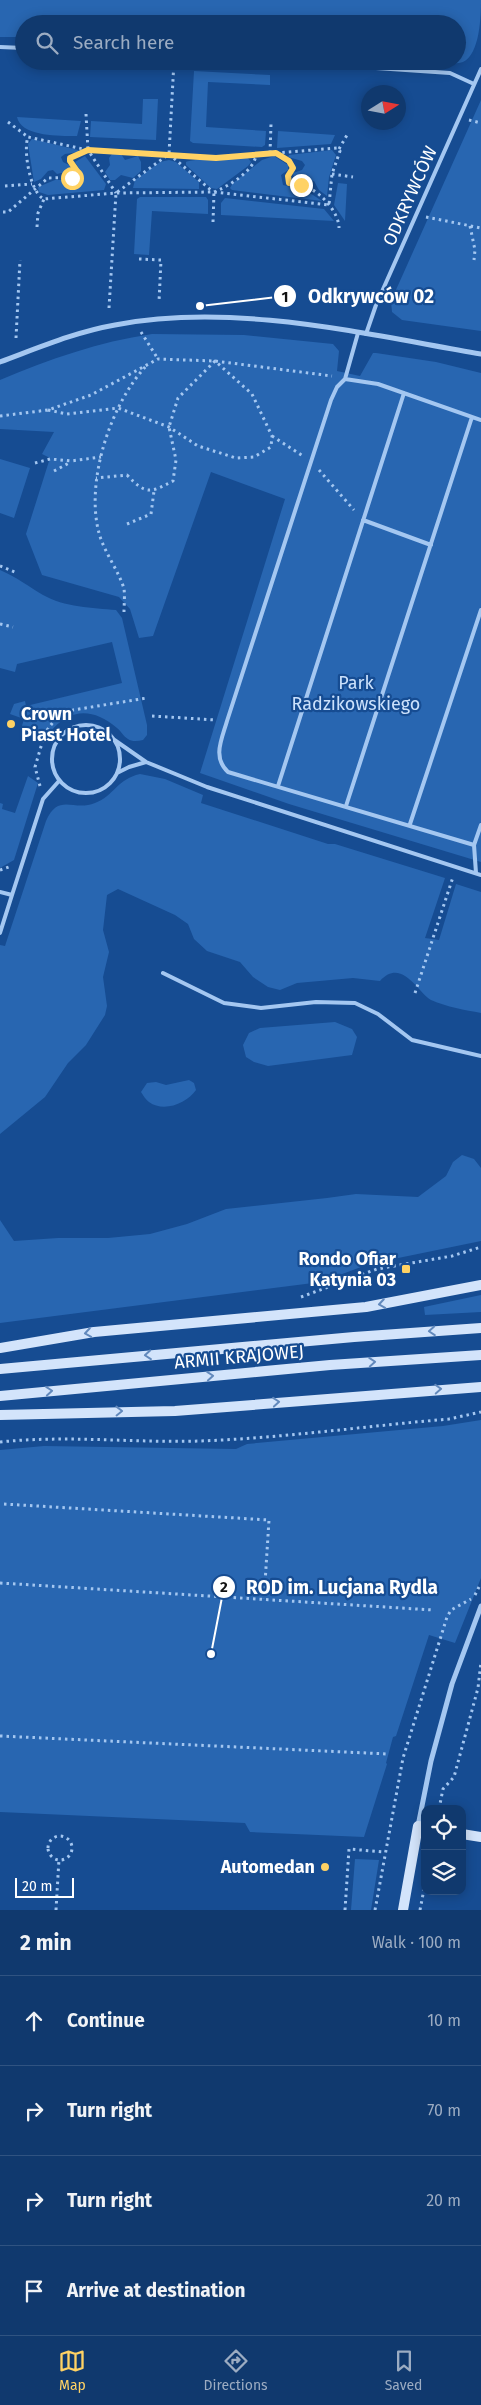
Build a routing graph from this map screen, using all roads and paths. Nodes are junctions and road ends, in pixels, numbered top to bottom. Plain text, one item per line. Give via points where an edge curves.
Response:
1 (0, 47) edge
2 (15, 48) edge
3 (481, 69) edge
4 (174, 70) edge
5 (406, 70) edge
6 (474, 84) junction
7 (86, 114) dead end
8 (468, 120) dead end
9 (8, 122) dead end
10 (481, 123) edge
11 (271, 124) dead end
12 (347, 135) dead end
13 (28, 137) junction
14 (339, 149) junction
15 (88, 150) junction
16 (276, 153) junction
17 (169, 154) junction
18 (270, 154) junction
19 (256, 155) junction
20 (332, 174) junction
21 (353, 177) dead end
22 (32, 184) junction
23 (5, 186) dead end
24 (34, 189) junction
25 (214, 192) junction
26 (116, 193) junction
27 (44, 199) junction
28 (329, 205) junction
29 (3, 212) dead end
30 (425, 217) dead end
31 (213, 222) dead end
32 (470, 226) junction
33 (37, 227) dead end
34 (339, 228) dead end
35 (481, 228) edge
36 (139, 259) dead end
37 (20, 260) dead end
38 (474, 260) dead end
39 (159, 302) dead end
40 (109, 308) dead end
41 (141, 332) dead end
42 (358, 333) junction
43 (366, 334) junction
44 (16, 338) dead end
45 (481, 354) edge
46 (158, 359) junction
47 (151, 361) junction
48 (215, 361) junction
49 (0, 362) edge
50 (345, 378) junction
51 (404, 393) junction
52 (118, 408) junction
53 (48, 410) junction
54 (0, 416) edge
55 (472, 417) junction
56 (481, 420) edge
57 (168, 427) junction
58 (272, 436) junction
59 (101, 457) junction
60 (72, 461) junction
61 (311, 462) junction
62 (35, 463) dead end
63 (54, 471) dead end
64 (96, 478) junction
65 (154, 491) junction
66 (363, 520) junction
67 (127, 524) dead end
68 (431, 545) junction
69 (0, 566) edge
70 (17, 573) dead end
71 (481, 610) edge
72 (124, 612) dead end
73 (0, 624) edge
74 (13, 627) dead end
75 (147, 698) dead end
76 (152, 716) dead end
77 (227, 721) junction
78 (113, 739) junction
79 (146, 762) junction
80 (117, 773) junction
81 (59, 780) junction
82 (278, 786) junction
83 (38, 793) dead end
84 (346, 806) junction
85 (410, 824) junction
86 (481, 825) edge
87 (474, 845) junction
88 (16, 862) dead end
89 (456, 867) junction
90 (0, 870) edge
91 (479, 874) edge
92 (0, 892) edge
93 (12, 895) junction
94 (0, 933) edge
95 (163, 972) dead end
96 (415, 993) dead end
97 (481, 1056) edge
98 (481, 1248) edge
99 (481, 1285) edge
100 (293, 1298) dead end
101 (481, 1328) edge
102 (0, 1348) edge
103 (481, 1355) edge
104 (0, 1369) edge
105 (481, 1387) edge
106 (0, 1396) edge
107 (481, 1412) edge
108 (0, 1414) edge
109 (0, 1442) edge
110 (4, 1504) dead end
111 (0, 1583) edge
112 (479, 1587) dead end
113 (264, 1600) junction
114 (481, 1606) edge
115 (433, 1610) dead end
116 (481, 1662) edge
117 (0, 1736) edge
118 (388, 1754) dead end
119 (425, 1805) edge
120 (440, 1805) edge
121 (421, 1827) edge
122 (466, 1835) edge
123 (481, 1837) edge
124 (384, 1852) junction
125 (59, 1859) junction
126 (423, 1895) edge
127 (56, 1910) edge
128 (345, 1910) edge
129 (375, 1910) edge
130 (403, 1910) edge
131 (420, 1910) edge

1 - 2 lane
3 - 6 lane, ODKRYWCÓW
4 - 17 path
5 - 6 lane via 450,73
6 - 43 lane, ODKRYWCÓW
7 - 15 path
8 - 10 path
9 - 13 path
11 - 18 path
12 - 14 path
13 - 15 path
13 - 22 path via 26,146
14 - 16 path
14 - 20 path
15 - 17 path
15 - 24 path via 70,158 77,171 76,177 48,178
15 - 26 path
16 - 18 path
16 - 28 path via 292,164 289,183 310,189
17 - 19 path via 216,158
17 - 25 path
17 - 26 path
18 - 19 path
19 - 25 path via 248,169 225,188
20 - 21 path
20 - 28 path
22 - 23 path
22 - 24 path
24 - 27 path
24 - 29 path via 8,212
25 - 26 path
25 - 28 path
25 - 31 path
26 - 27 path
26 - 40 path
27 - 33 path
28 - 34 path
30 - 32 path
32 - 35 path
32 - 38 path via 476,250
36 - 39 path via 161,260
37 - 44 path
41 - 46 path
42 - 43 street
42 - 49 street via 273,321 155,319 83,332
42 - 50 lane
43 - 45 street
46 - 47 path
46 - 48 path
47 - 52 path via 132,381
47 - 53 path via 91,395
48 - 50 path
48 - 57 path via 178,398
48 - 58 path via 252,394
50 - 51 lane
50 - 61 lane via 331,400
51 - 55 lane
51 - 66 lane
52 - 53 path via 67,414
52 - 57 path
52 - 59 path
53 - 54 path
55 - 56 lane
55 - 68 lane
57 - 58 path via 198,446 236,458 254,457 271,447
57 - 65 path via 176,460 173,481
58 - 61 path
59 - 60 path
59 - 64 path
60 - 62 path via 50,459
60 - 63 path
61 - 66 path
61 - 77 lane
64 - 65 path via 127,475 140,489
64 - 72 path via 98,532 124,589
65 - 67 path via 151,514
66 - 68 lane
66 - 82 lane
68 - 84 lane
69 - 70 path
71 - 85 lane
73 - 74 path
75 - 83 path via 73,710 56,718 45,733 35,767 41,784
76 - 77 path
77 - 82 lane via 218,754 228,772
78 - 79 lane
78 - 80 lane via 120,756
78 - 81 lane via 96,727 74,727 65,732 53,750 54,771
79 - 80 lane
79 - 89 lane via 207,787
80 - 81 lane via 111,783 90,793 78,793
81 - 93 lane via 43,799
82 - 84 lane
84 - 85 lane
85 - 87 lane
86 - 87 lane
87 - 91 lane
88 - 90 path
89 - 91 lane
89 - 96 path
92 - 93 lane
93 - 94 lane
95 - 97 lane via 224,1003 261,1008 316,1002 354,1003 378,1014 412,1040
98 - 100 path via 378,1269
99 -> 102 main road via 366,1307 104,1331
101 -> 104 main road, ARMII KRAJOWEJ
106 -> 103 main road, ARMII KRAJOWEJ via 330,1365
108 -> 105 main road via 175,1410
107 - 109 path via 449,1419 198,1441 33,1439
110 - 113 path via 269,1520
111 - 113 path
112 - 124 path via 475,1597 451,1610 447,1617 403,1758
113 - 115 path
114 - 119 street via 455,1676 434,1748
116 - 120 path via 478,1688 454,1777 443,1789
117 - 118 path
121 - 130 main road
122 - 123 main road
124 - 128 path via 349,1849
124 - 129 path
125 - 125 path via 50,1854 48,1847 50,1840 60,1836 66,1838 71,1846 68,1855
125 - 127 path
126 - 131 path

